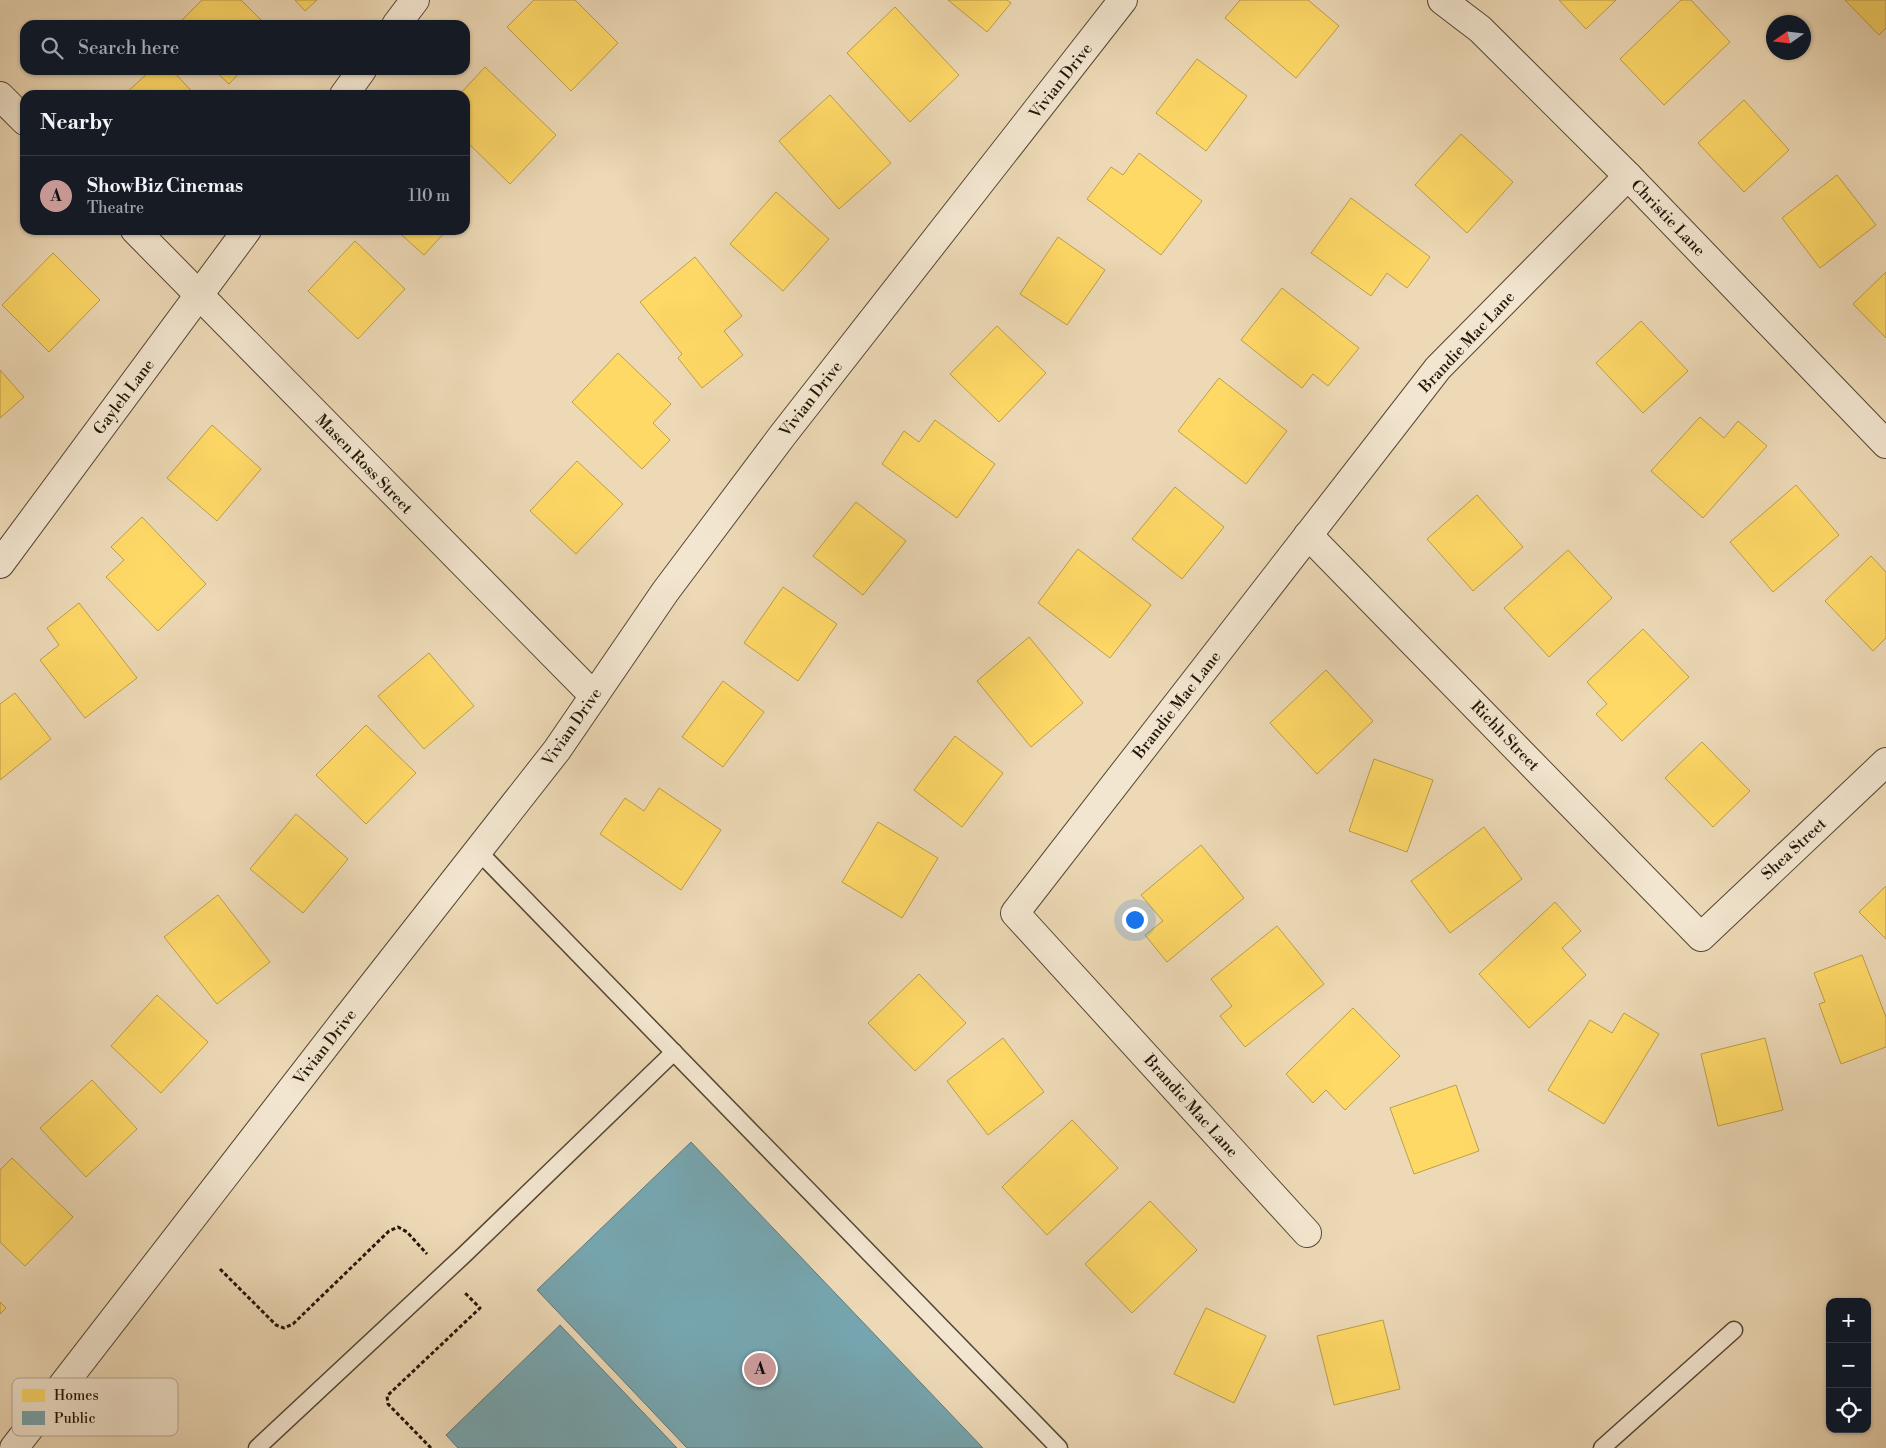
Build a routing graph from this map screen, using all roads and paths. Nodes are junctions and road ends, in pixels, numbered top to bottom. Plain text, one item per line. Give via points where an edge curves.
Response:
1 (415, 0) edge
2 (1123, 0) edge
3 (1442, 0) edge
4 (400, 20) edge
5 (358, 75) edge
6 (348, 90) edge
7 (0, 96) edge
8 (20, 116) edge
9 (1628, 176) junction
10 (140, 235) edge
11 (243, 235) edge
12 (200, 295) junction
13 (1886, 444) edge
14 (1308, 535) junction
15 (0, 564) edge
16 (594, 696) junction
17 (1886, 762) edge
18 (478, 851) junction
19 (1701, 937) joint
20 (674, 1052) junction
21 (1307, 1234) dead end
22 (428, 1255) dead end
23 (220, 1269) dead end
24 (458, 1286) dead end
25 (1734, 1330) dead end
26 (68, 1378) edge
27 (23, 1436) edge
28 (14, 1448) edge
29 (257, 1448) edge
30 (431, 1448) edge
31 (1059, 1448) edge
32 (1602, 1448) edge

1 - 4 street
2 - 16 street, Vivian Drive via 782,436 665,592
3 - 9 street, Christie Lane via 1480,29
5 - 6 street
7 - 8 street
9 - 13 street, Christie Lane
9 - 14 street, Brandie Mac Lane via 1438,368
10 - 12 street, Masen Ross Street
11 - 12 street, Gayleh Lane
12 - 15 street, Gayleh Lane
12 - 16 street, Masen Ross Street
14 - 19 street, Richh Street
14 - 21 street, Brandie Mac Lane via 1015,914
16 - 18 street, Vivian Drive via 557,750
17 - 19 street, Shea Street
18 - 20 lane
18 - 26 street, Vivian Drive
20 - 29 lane
20 - 31 lane
22 - 23 path via 407,1232 398,1227 389,1231 293,1324 284,1328 276,1325
24 - 30 path via 480,1308 387,1396 388,1404
25 - 32 lane
27 - 28 street, Vivian Drive

